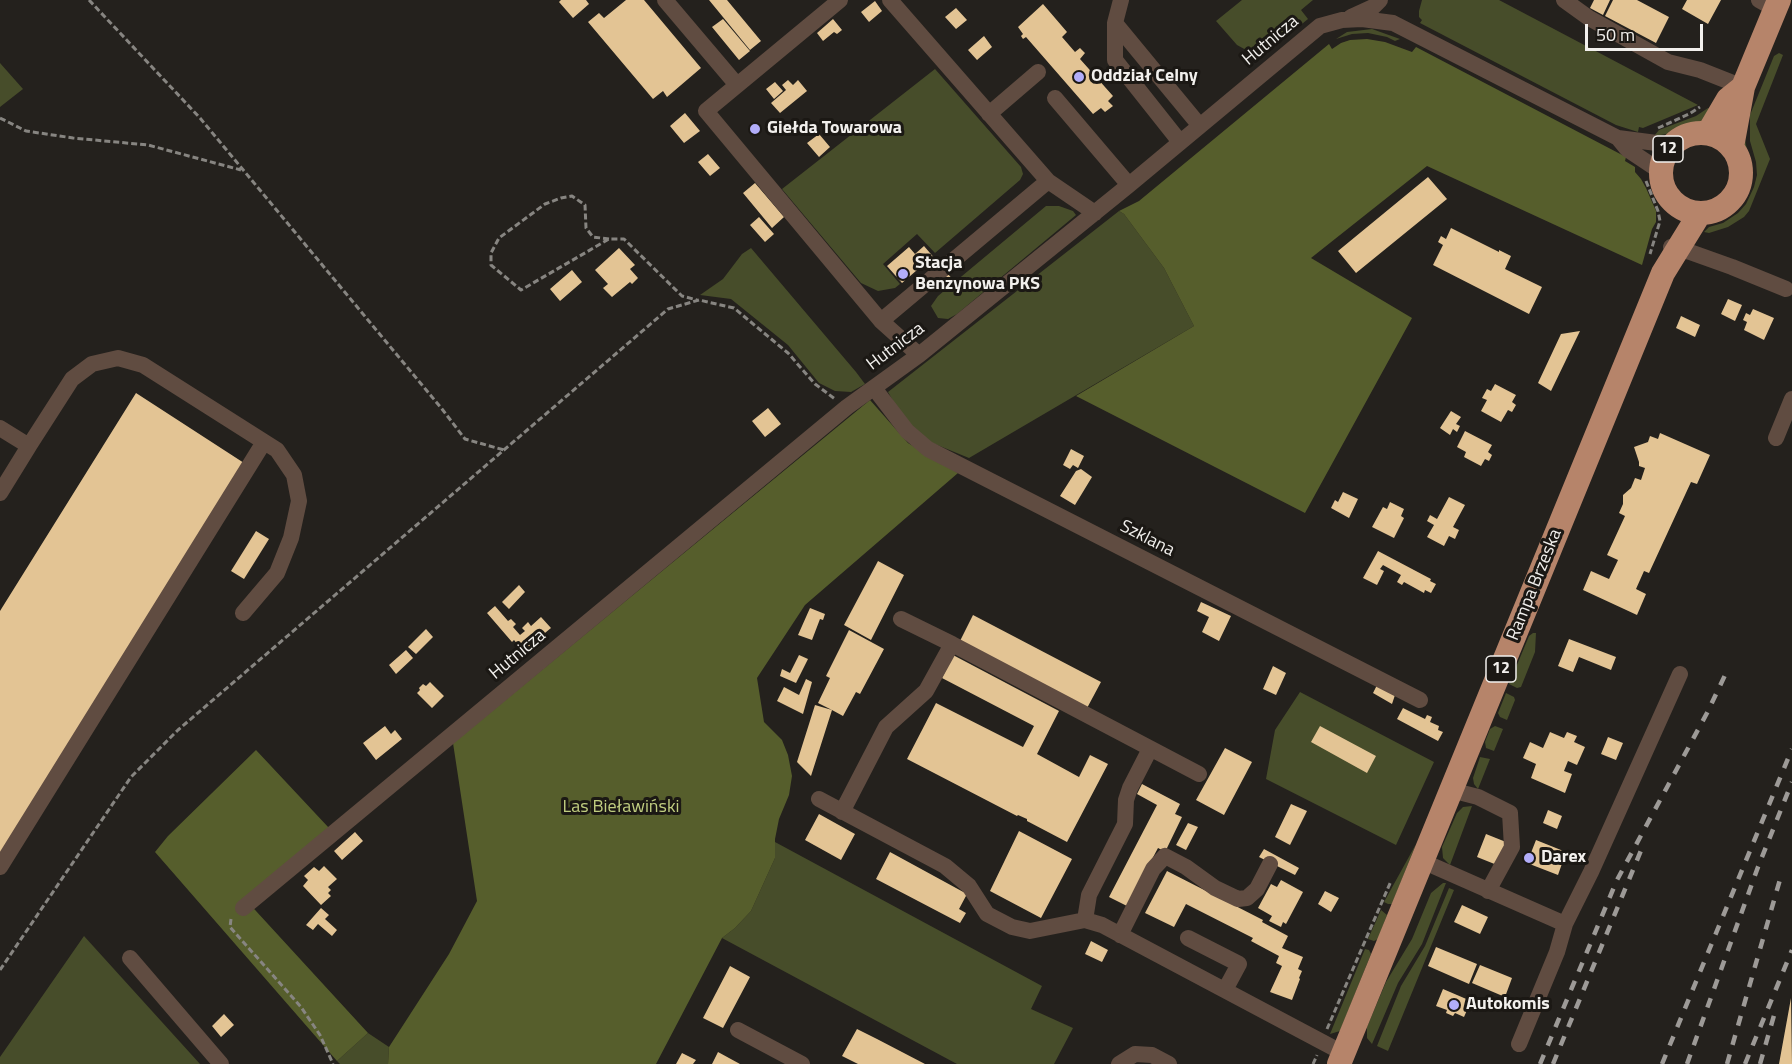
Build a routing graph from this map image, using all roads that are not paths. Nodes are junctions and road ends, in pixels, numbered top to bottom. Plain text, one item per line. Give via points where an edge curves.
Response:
1 (666, 0) edge
2 (840, 0) edge
3 (890, 0) edge
4 (1120, 0) edge
5 (1380, 0) edge
6 (1388, 0) edge
7 (1563, 0) edge
8 (1771, 3) edge
9 (1342, 20) junction
10 (1115, 23) junction
11 (1393, 23) junction
12 (1038, 72) dead end
13 (1733, 82) junction
14 (737, 85) junction
15 (1055, 98) dead end
16 (989, 114) junction
17 (1200, 126) junction
18 (1708, 133) junction
19 (1180, 142) junction
20 (1732, 147) junction
21 (1650, 157) junction
22 (1048, 181) junction
23 (1129, 185) junction
24 (1689, 210) junction
25 (1095, 213) junction
26 (1664, 256) junction
27 (1786, 289) dead end
28 (880, 321) junction
29 (919, 355) junction
30 (874, 388) junction
31 (1792, 399) edge
32 (0, 428) edge
33 (1776, 438) dead end
34 (264, 442) junction
35 (29, 446) junction
36 (0, 493) edge
37 (243, 613) dead end
38 (901, 619) dead end
39 (952, 644) junction
40 (1680, 674) dead end
41 (1420, 700) dead end
42 (1150, 749) junction
43 (1199, 774) dead end
44 (1451, 790) junction
45 (819, 799) dead end
46 (842, 812) junction
47 (1422, 861) junction
48 (1270, 864) dead end
49 (0, 867) edge
50 (1488, 891) junction
51 (243, 908) road end
52 (1085, 920) junction
53 (1565, 924) junction
54 (1120, 935) junction
55 (1188, 938) dead end
56 (130, 958) dead end
57 (1225, 990) junction
58 (738, 1030) dead end
59 (1519, 1044) dead end
60 (1341, 1059) edge
61 (221, 1064) edge
62 (802, 1064) edge
63 (1119, 1064) edge
64 (1169, 1064) edge

1 - 14 street
2 - 14 street
3 - 16 street
4 - 10 street
5 - 9 street via 1364,13
6 - 11 street
7 - 13 street via 1668,62
8 - 13 highway, 12
9 - 11 street, Hutnicza
9 - 17 street, Hutnicza via 1320,26
10 - 17 street
10 - 19 street via 1115,60
11 - 21 street, Hutnicza
12 - 16 street
13 - 18 highway, 12
13 - 20 highway, 12
14 - 28 street via 706,111
15 - 23 street
16 - 22 street
17 - 19 street, Hutnicza
18 - 20 highway, 12
18 - 21 highway, 12 via 1688,135 1666,153
19 - 23 street, Hutnicza
20 - 24 highway, 12 via 1741,171 1737,190 1725,206 1713,211
21 - 24 highway, 12 via 1665,191
22 - 25 street
22 - 28 street
23 - 25 street, Hutnicza
24 - 26 highway, Rampa Brzeska / 12
25 - 29 street, Hutnicza
26 - 27 street via 1732,267
26 - 44 highway, Rampa Brzeska / 12
28 - 29 street
29 - 30 street, Hutnicza
30 - 41 street, Szklana via 907,431 928,449
30 - 51 street, Hutnicza
31 - 33 street
32 - 35 street
34 - 35 street via 143,365 118,358 92,364 72,379
34 - 37 street via 276,450 294,475 299,501 291,538 277,573
34 - 49 street
35 - 36 street
38 - 39 street
39 - 42 street
39 - 46 street via 926,692 886,727
40 - 53 street
42 - 43 street
42 - 52 street via 1126,800 1125,824 1089,895
44 - 47 highway, Rampa Brzeska / 12
44 - 50 street via 1478,797 1510,813 1512,847
45 - 46 street
46 - 52 street via 945,866 969,886 987,914 1012,927 1030,931
47 - 50 street
47 - 60 highway, Rampa Brzeska / 12
48 - 54 street via 1257,889 1238,899 1165,856 1153,868
50 - 53 street
52 - 54 street
53 - 59 street
54 - 57 street
55 - 57 street via 1239,964
56 - 61 street
57 - 60 street via 1322,1042
58 - 62 street
63 - 64 street via 1135,1054 1152,1055

